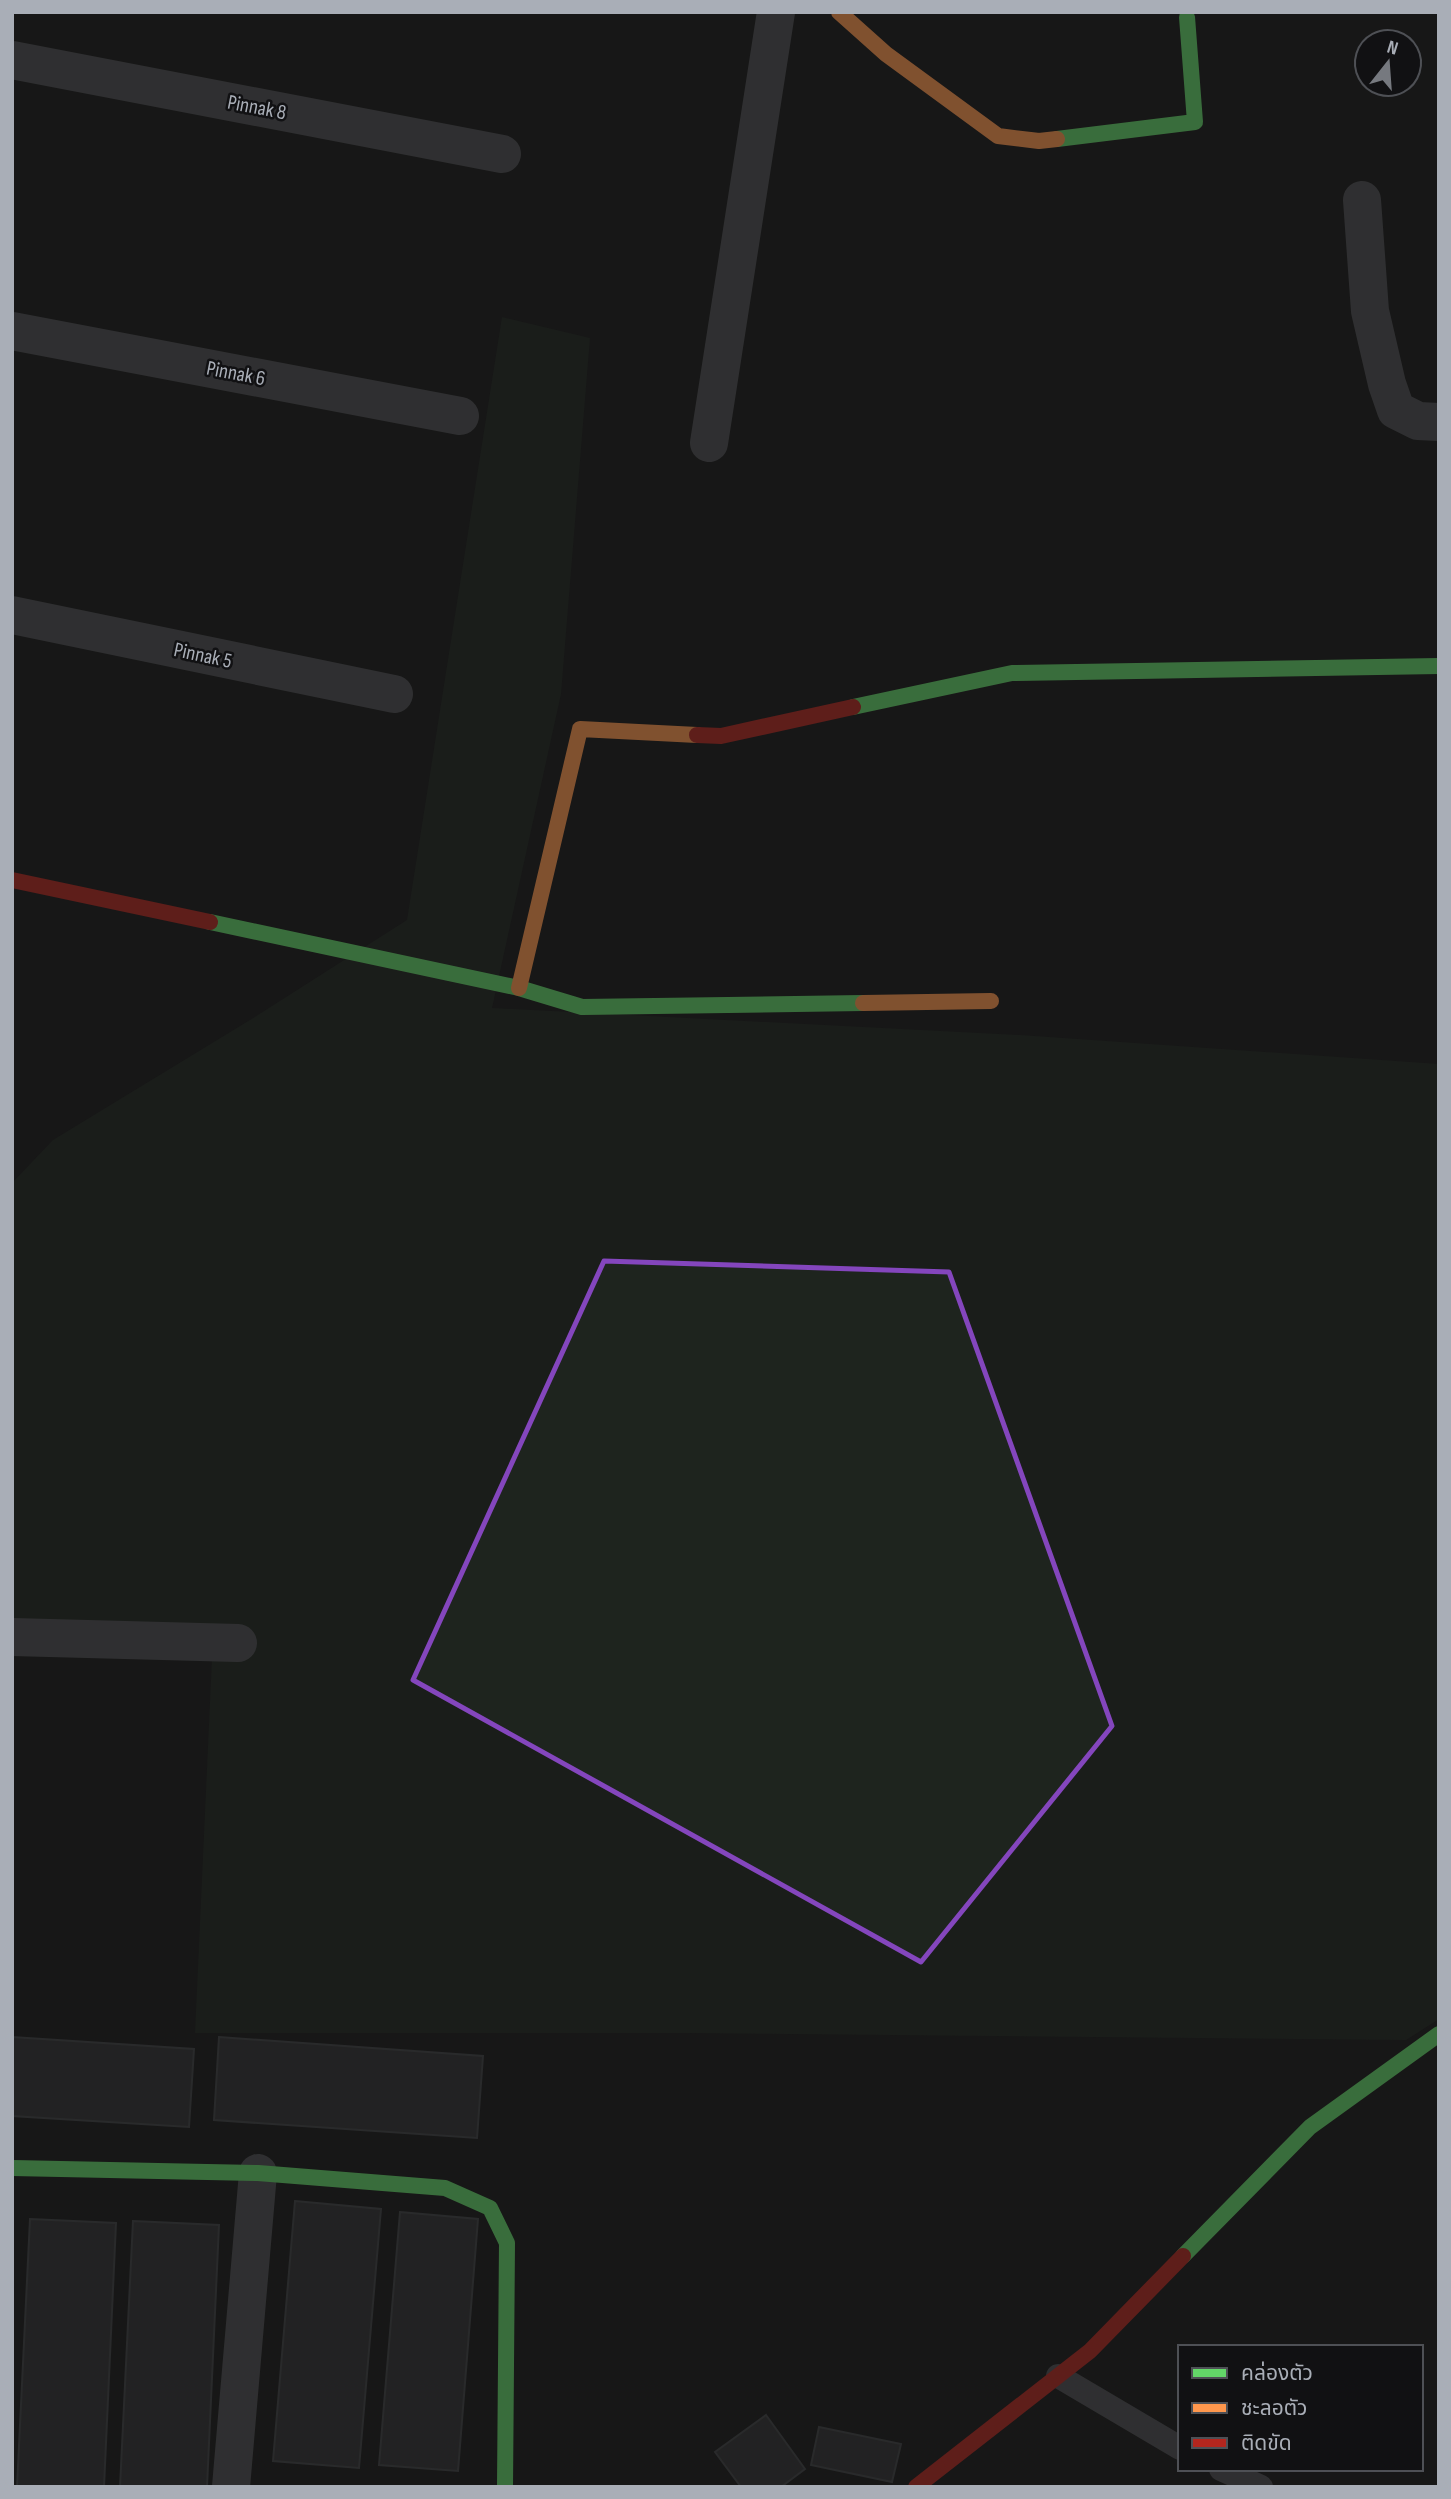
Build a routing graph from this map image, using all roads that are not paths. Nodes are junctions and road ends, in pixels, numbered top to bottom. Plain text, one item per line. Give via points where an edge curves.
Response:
1 (776, 12) edge
2 (839, 12) edge
3 (1187, 17) dead end
4 (12, 60) edge
5 (502, 154) dead end
6 (1362, 200) dead end
7 (12, 331) edge
8 (460, 416) dead end
9 (1439, 422) edge
10 (709, 443) dead end
11 (12, 615) edge
12 (1439, 666) edge
13 (394, 694) dead end
14 (12, 880) edge
15 (519, 988) junction
16 (991, 1001) dead end
17 (12, 1637) edge
18 (237, 1643) dead end
19 (1439, 2034) edge
20 (12, 2168) edge
21 (258, 2173) junction
22 (1058, 2376) junction
23 (1178, 2447) edge
24 (1225, 2471) edge
25 (504, 2486) edge
26 (231, 2487) edge
27 (916, 2487) edge
28 (1261, 2487) edge

1 - 10 street
2 - 3 street via 886,54 998,136 1039,141 1195,122
4 - 5 street, Pinnak 8
6 - 9 street via 1370,311 1396,410 1418,421
7 - 8 street, Pinnak 6
11 - 13 street, Pinnak 5
12 - 15 street via 1012,673 721,736 580,729
14 - 15 street
15 - 16 street via 582,1007
17 - 18 street
19 - 22 street via 1310,2127 1090,2351
20 - 21 street
21 - 25 street via 444,2188 491,2208 507,2243
21 - 26 street
22 - 23 lane
22 - 27 street
24 - 28 lane

